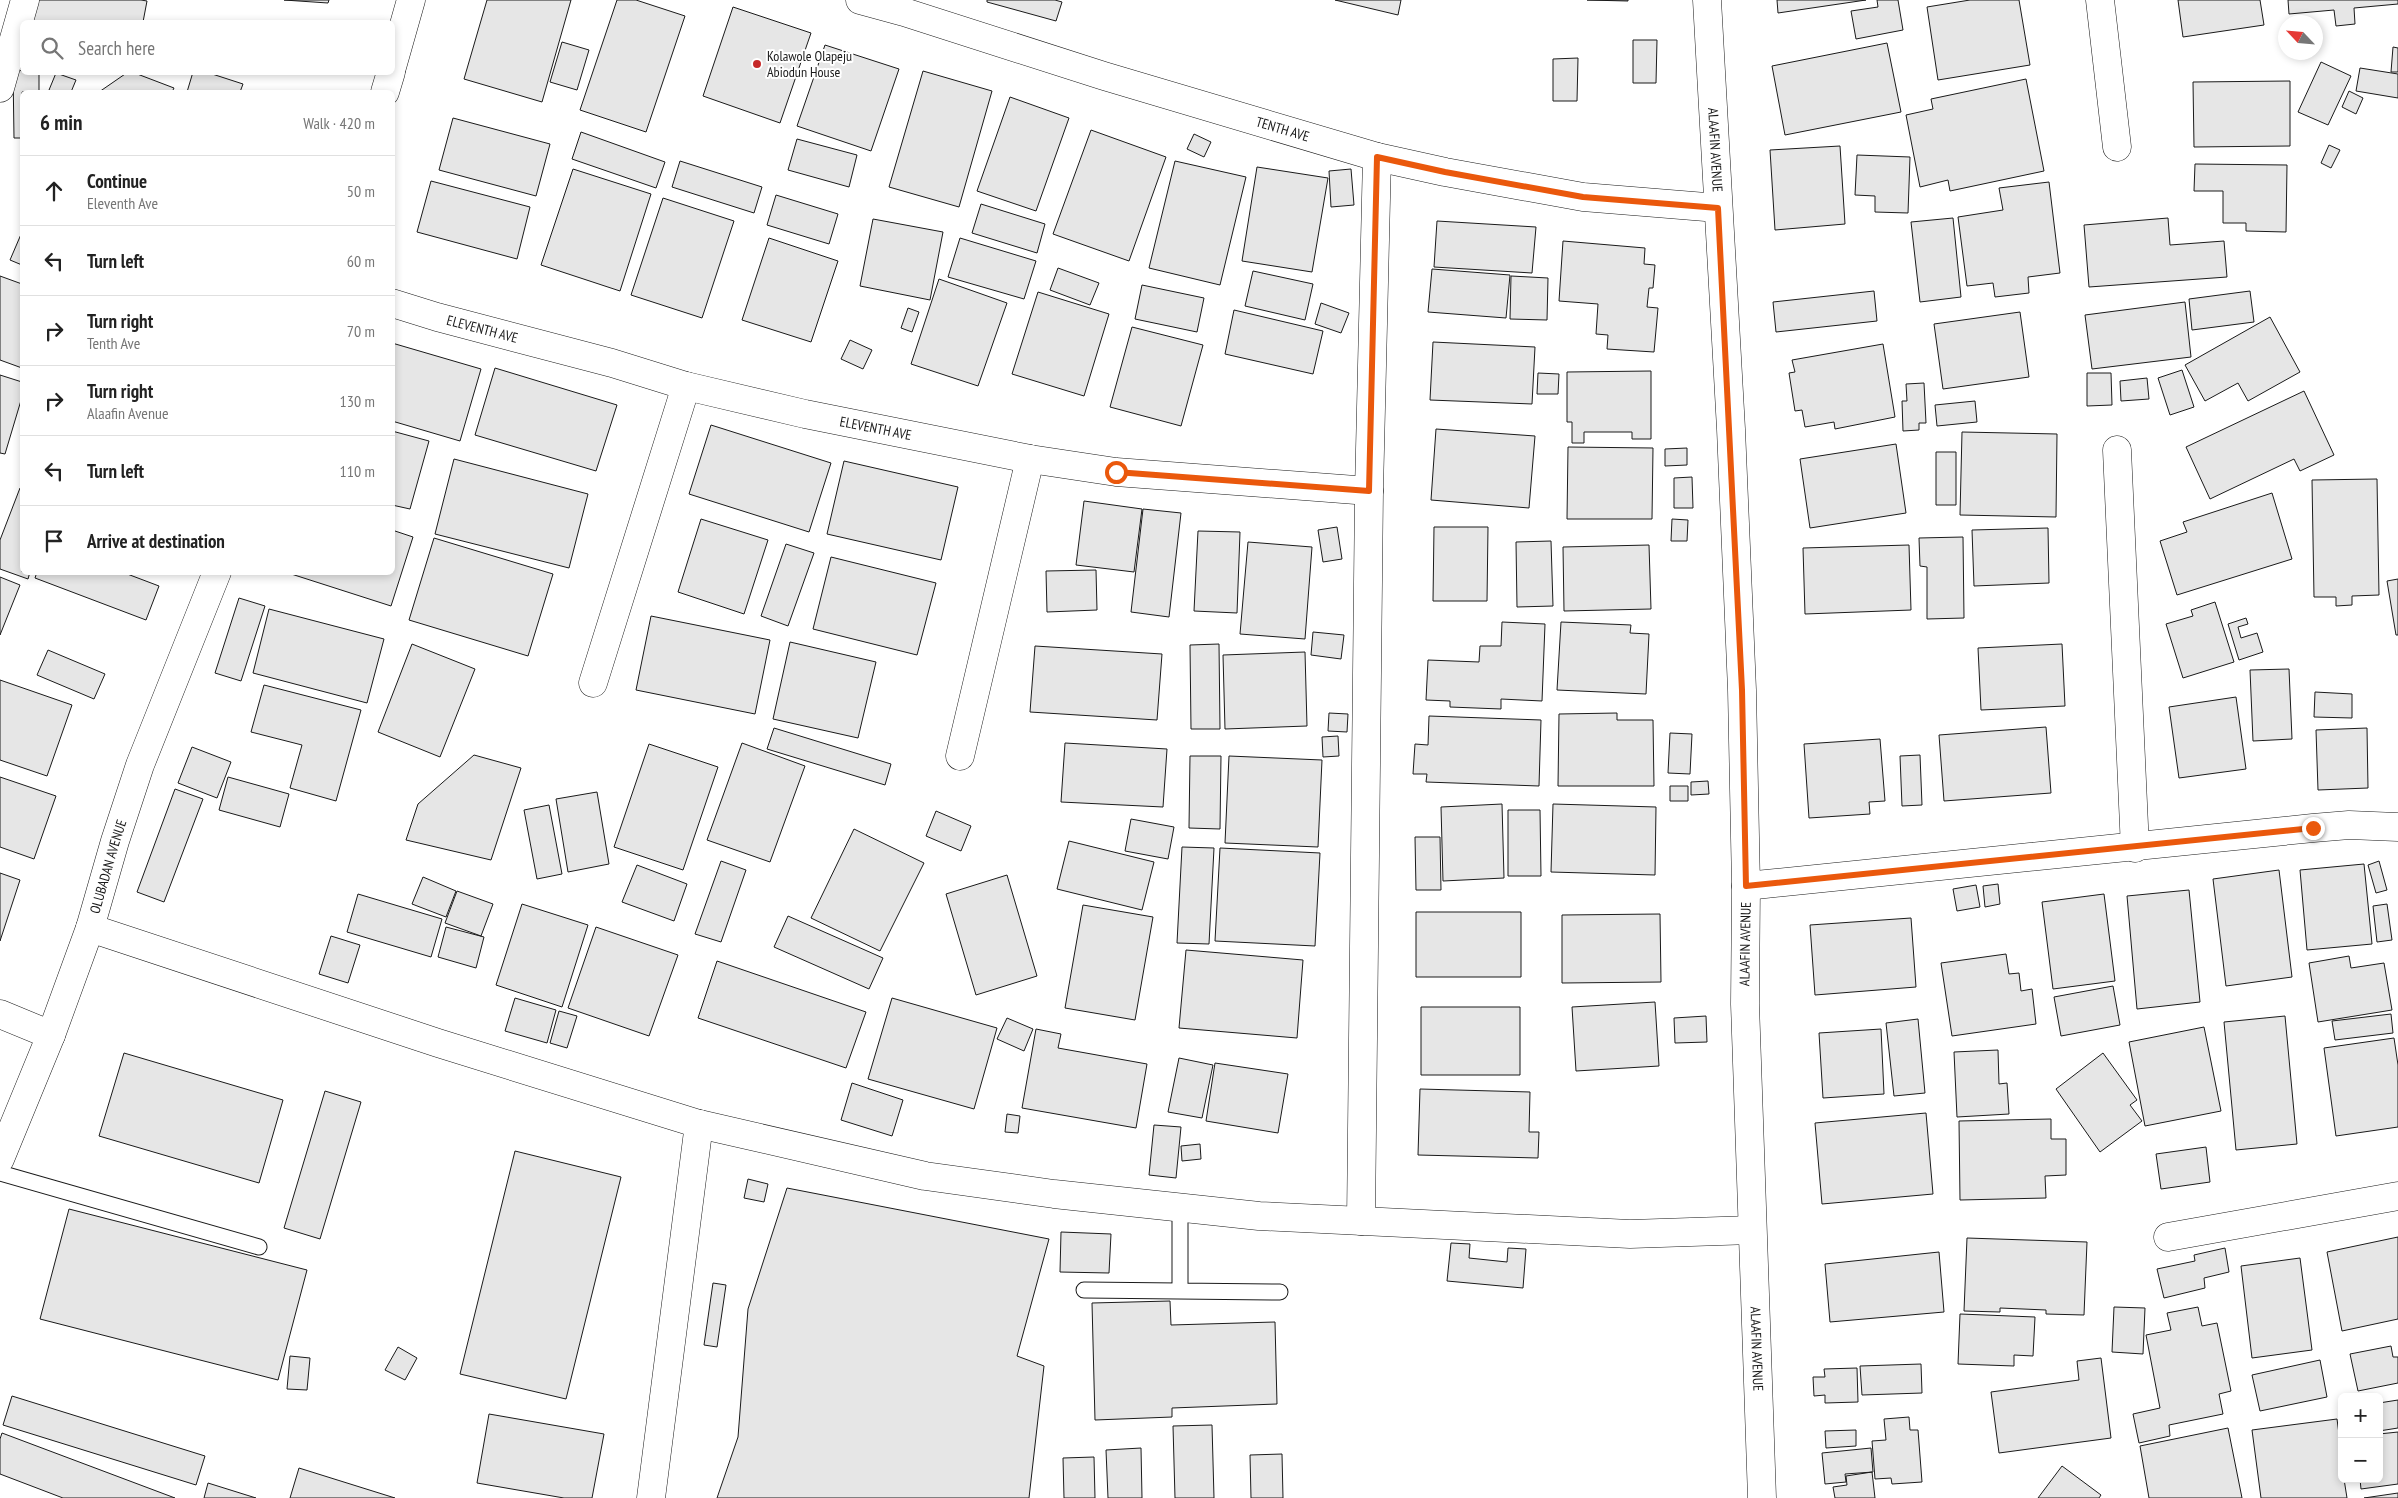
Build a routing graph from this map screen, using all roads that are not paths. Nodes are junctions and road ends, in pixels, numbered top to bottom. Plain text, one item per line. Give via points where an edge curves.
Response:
1 (25, 0) edge
2 (411, 0) edge
3 (860, 0) edge
4 (1706, 0) edge
5 (2100, 0) edge
6 (906, 6) edge
7 (395, 56) edge
8 (390, 75) edge
9 (0, 88) edge
10 (386, 90) edge
11 (2117, 147) dead end
12 (1377, 157) junction
13 (1718, 208) junction
14 (395, 304) edge
15 (686, 386) junction
16 (2117, 450) dead end
17 (1030, 459) junction
18 (1369, 491) junction
19 (216, 575) edge
20 (592, 683) dead end
21 (960, 756) dead end
22 (2398, 827) edge
23 (2135, 848) junction
24 (1746, 886) junction
25 (90, 928) junction
26 (0, 1014) edge
27 (51, 1035) junction
28 (699, 1124) junction
29 (0, 1159) edge
30 (0, 1173) edge
31 (2398, 1196) edge
32 (1180, 1207) junction
33 (1361, 1221) junction
34 (1752, 1230) junction
35 (2168, 1237) dead end
36 (259, 1246) dead end
37 (1084, 1290) dead end
38 (1180, 1291) junction
39 (1280, 1292) dead end
40 (652, 1498) edge
41 (1762, 1498) edge

1 - 9 street
2 - 7 street
3 - 6 street, TENTH AVE
4 - 13 street, ALAAFIN AVENUE
5 - 11 street
6 - 12 street, TENTH AVE via 1104,76
8 - 10 street
12 - 13 street, TENTH AVE via 1583,197
12 - 18 street
13 - 24 street, ALAAFIN AVENUE via 1742,690
14 - 15 street, ELEVENTH AVE
15 - 17 street, ELEVENTH AVE via 805,414
15 - 20 street
16 - 23 street
17 - 18 street, ELEVENTH AVE via 1116,472
17 - 21 street
18 - 33 street
19 - 25 street, OLUBADAN AVENUE via 140,765
22 - 23 street via 2331,827
23 - 24 street
24 - 34 street, ALAAFIN AVENUE via 1745,1004
25 - 27 street, OLUBADAN AVENUE
25 - 28 street via 428,1040
26 - 27 street
27 - 29 street, OLUBADAN AVENUE
28 - 32 street via 925,1176
28 - 40 street
30 - 36 lane
31 - 35 street
32 - 33 street via 1259,1216
32 - 38 lane
33 - 34 street via 1630,1234
34 - 41 street, ALAAFIN AVENUE
37 - 38 lane
38 - 39 lane

